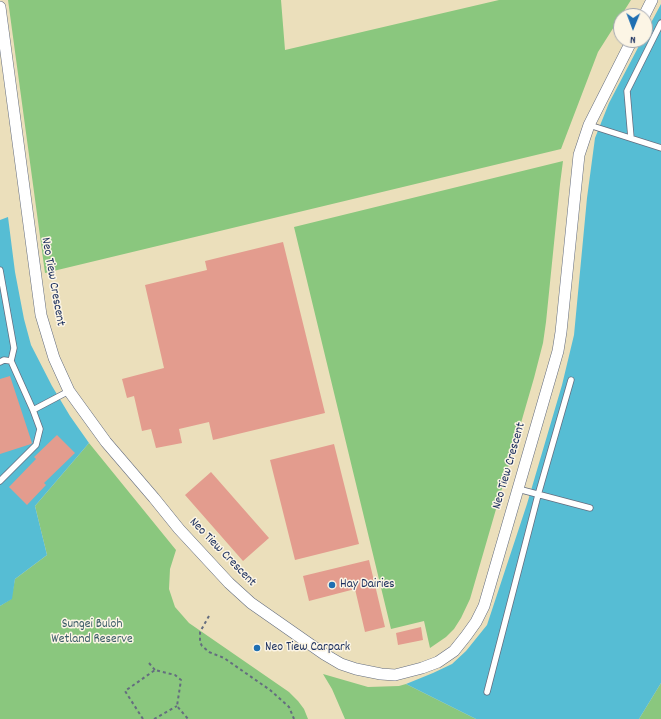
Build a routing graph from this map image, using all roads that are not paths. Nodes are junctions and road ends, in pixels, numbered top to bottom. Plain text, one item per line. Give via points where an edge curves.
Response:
1 (0, 7) edge
2 (661, 23) edge
3 (628, 48) edge
4 (4, 63) edge
5 (589, 125) junction
6 (631, 138) junction
7 (661, 148) edge
8 (0, 270) edge
9 (11, 361) junction
10 (0, 362) edge
11 (571, 380) dead end
12 (69, 391) junction
13 (33, 410) junction
14 (0, 481) edge
15 (518, 489) junction
16 (538, 495) junction
17 (590, 508) dead end
18 (487, 692) dead end

1 - 4 street, Neo Tiew Crescent
2 - 6 lane via 627,91
3 - 5 street, Neo Tiew Crescent
4 - 12 street, Neo Tiew Crescent via 41,315 54,358
5 - 6 lane
5 - 15 street, Neo Tiew Crescent via 579,155 558,350
6 - 7 lane
8 - 9 lane via 14,348
9 - 10 lane
9 - 13 lane
11 - 16 lane
12 - 13 lane
12 - 15 street, Neo Tiew Crescent via 106,442 179,529 229,583 250,602 324,654 356,669 381,674 408,673 438,662 454,651 476,622 484,606
13 - 14 lane via 40,429 36,445
15 - 16 lane
16 - 17 lane
16 - 18 lane

